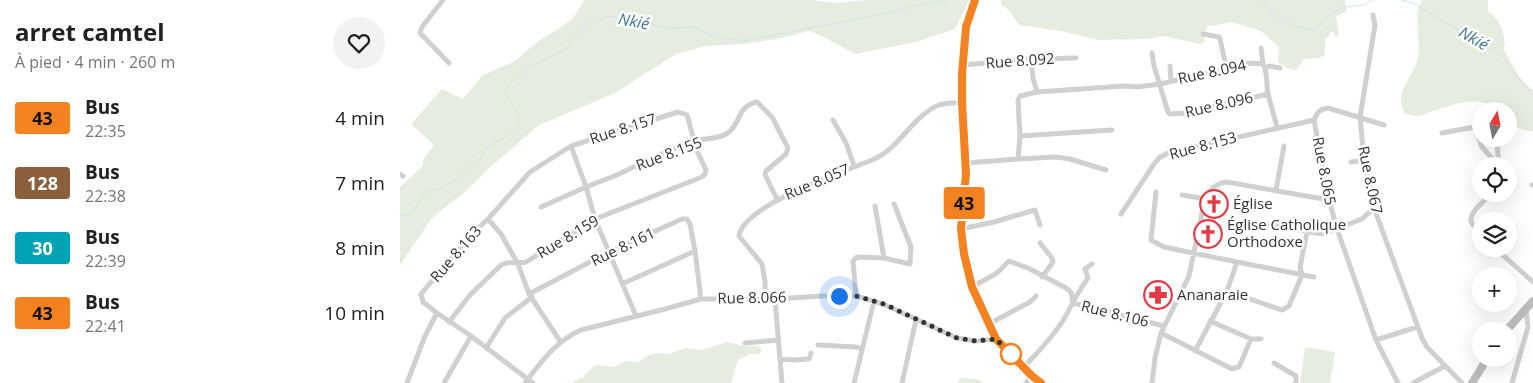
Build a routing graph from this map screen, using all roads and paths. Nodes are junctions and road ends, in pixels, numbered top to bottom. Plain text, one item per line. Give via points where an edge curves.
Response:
1 (443, 0) edge
2 (974, 1) edge
3 (1373, 15) dead end
4 (1203, 34) dead end
5 (1260, 48) dead end
6 (1152, 53) dead end
7 (1076, 58) dead end
8 (1031, 59) junction
9 (449, 63) dead end
10 (963, 65) junction
11 (1170, 66) dead end
12 (1264, 66) junction
13 (1228, 68) junction
14 (1280, 68) dead end
15 (1172, 81) junction
16 (1160, 84) junction
17 (1037, 92) junction
18 (1268, 94) junction
19 (962, 102) junction
20 (1360, 117) junction
21 (833, 120) dead end
22 (1314, 120) junction
23 (1384, 125) dead end
24 (1277, 127) junction
25 (1472, 128) edge
26 (1112, 130) dead end
27 (1442, 133) dead end
28 (1020, 136) junction
29 (694, 143) junction
30 (571, 146) junction
31 (1284, 146) dead end
32 (1483, 148) edge
33 (1497, 148) edge
34 (1018, 158) junction
35 (1364, 160) junction
36 (1351, 162) dead end
37 (966, 163) junction
38 (854, 166) junction
39 (1106, 170) dead end
40 (586, 187) junction
41 (1276, 190) junction
42 (1156, 192) dead end
43 (1182, 195) dead end
44 (1206, 199) junction
45 (777, 200) junction
46 (1329, 200) junction
47 (1484, 202) edge
48 (894, 204) dead end
49 (874, 206) dead end
50 (541, 207) dead end
51 (1374, 208) junction
52 (1202, 212) junction
53 (1475, 212) edge
54 (1122, 214) dead end
55 (1214, 214) dead end
56 (488, 219) junction
57 (595, 219) junction
58 (1257, 223) dead end
59 (1040, 225) dead end
60 (961, 229) junction
61 (1337, 229) junction
62 (1307, 232) junction
63 (1040, 243) dead end
64 (696, 251) junction
65 (609, 252) junction
66 (1194, 254) junction
67 (1505, 257) edge
68 (884, 258) junction
69 (1237, 262) junction
70 (518, 264) junction
71 (1092, 264) dead end
72 (1302, 275) junction
73 (1042, 277) junction
74 (1314, 277) dead end
75 (1533, 282) edge
76 (622, 284) junction
77 (972, 287) junction
78 (1227, 291) junction
79 (531, 296) junction
80 (856, 296) junction
81 (1036, 296) dead end
82 (701, 299) junction
83 (765, 299) junction
84 (774, 299) junction
85 (874, 301) junction
86 (1533, 301) edge
87 (1073, 303) junction
88 (1529, 310) edge
89 (437, 313) junction
90 (636, 316) junction
91 (916, 320) junction
92 (1210, 321) junction
93 (449, 322) junction
94 (1516, 322) edge
95 (989, 324) junction
96 (1164, 326) junction
97 (1418, 327) junction
98 (1161, 333) junction
99 (471, 336) junction
100 (996, 339) junction
101 (1251, 339) junction
102 (1261, 339) dead end
103 (778, 340) junction
104 (1376, 340) junction
105 (560, 341) junction
106 (745, 343) dead end
107 (818, 345) dead end
108 (486, 348) junction
109 (862, 349) junction
110 (1195, 351) junction
111 (811, 353) dead end
112 (780, 359) junction
113 (1274, 363) dead end
114 (1445, 366) junction
115 (1024, 367) junction
116 (1482, 367) edge
117 (1031, 375) junction
118 (408, 381) edge
119 (526, 381) edge
120 (416, 383) edge
121 (444, 383) edge
122 (533, 383) edge
123 (782, 383) edge
124 (854, 383) edge
125 (902, 383) edge
126 (1026, 383) edge
127 (1041, 383) edge
128 (1152, 383) edge
129 (1296, 383) edge
130 (1398, 383) edge
131 (1413, 383) edge
132 (1462, 383) edge
133 (1472, 383) edge
134 (1512, 383) edge

1 - 9 street via 420,33
2 - 10 street via 966,27
3 - 20 street, Rue 8.067 via 1375,25
4 - 13 street via 1218,37
5 - 12 street
6 - 16 street, Rue 8.096
7 - 8 street, Rue 8.092
8 - 10 street, Rue 8.092
8 - 17 street
10 - 19 street
11 - 15 street
12 - 13 street, Rue 8.094 via 1246,64
12 - 14 street
12 - 18 street, Rue 8.094
13 - 15 street, Rue 8.094
15 - 16 street, Rue 8.094
16 - 17 street, Rue 8.094
16 - 18 street, Rue 8.096 via 1168,112 1173,115
17 - 28 street via 1020,96 1018,100
18 - 24 street, Rue 8.096
19 - 37 street
19 - 38 street, Rue 8.057 via 940,105 929,111 890,149
20 - 22 street, Rue 8.065 via 1328,108 1317,113
20 - 23 street
20 - 35 street, Rue 8.067
21 - 38 street
22 - 24 street, Rue 8.153
22 - 46 street, Rue 8.065
24 - 54 street, Rue 8.153 via 1159,158
25 - 27 street
26 - 28 street
28 - 34 street
29 - 30 street, Rue 8.157 via 686,115 678,112
29 - 40 street, Rue 8.155
29 - 45 street, Rue 8.155 via 725,135 732,130 739,114 757,102 772,117 788,148 765,175
29 - 57 street, Rue 8.159 via 706,170 702,177
30 - 40 street, Rue 8.157
30 - 56 street via 530,172
31 - 41 street
32 - 33 street via 1499,166
34 - 37 street
34 - 39 street via 1056,157
35 - 36 street
35 - 51 street, Rue 8.067
37 - 60 street
38 - 45 street, Rue 8.057
40 - 50 street, Rue 8.155
40 - 57 street
41 - 44 street via 1220,182
41 - 46 street
42 - 66 street via 1151,240 1164,247
43 - 44 street
44 - 52 street
45 - 83 street, Rue 8.057 via 750,219 739,236 762,264
46 - 61 street, Rue 8.065
47 - 53 street
48 - 68 street via 911,247 911,261 908,264
49 - 68 street
51 - 61 street via 1362,219
51 - 97 street, Rue 8.067
52 - 55 street
52 - 66 street
56 - 70 street, Rue 8.163
56 - 89 street, Rue 8.163 via 422,294 423,302
57 - 65 street
57 - 70 street, Rue 8.159
58 - 62 street
59 - 60 street via 1035,210
60 - 77 street
61 - 62 street via 1323,234
61 - 104 street, Rue 8.065
62 - 72 street via 1300,267
63 - 73 street via 1053,262
64 - 65 street, Rue 8.161 via 690,224 682,218
64 - 76 street
64 - 82 street
65 - 76 street
65 - 79 street, Rue 8.161
66 - 69 street
66 - 96 street via 1184,288
67 - 75 street
68 - 80 street via 854,259
69 - 72 street
69 - 78 street
70 - 79 street, Rue 8.163
70 - 93 street, Rue 8.159 via 506,262 501,265
71 - 87 street via 1085,269 1088,278
72 - 74 street
72 - 78 street via 1289,306 1282,310
73 - 77 street, Rue 8.106 via 1009,261 997,273
73 - 87 street, Rue 8.106 via 1071,292
76 - 90 street
77 - 95 street
78 - 92 street
79 - 105 street, Rue 8.163
79 - 108 street, Rue 8.161 via 506,318
80 - 84 street, Rue 8.066
80 - 85 street, Rue 8.066
81 - 95 street
82 - 83 street, Rue 8.066
82 - 90 street, Rue 8.066
83 - 84 street, Rue 8.066
84 - 103 street
85 - 91 street, Rue 8.066
85 - 109 street
86 - 88 main road
87 - 96 street, Rue 8.106
87 - 115 street via 1054,334
88 - 94 main road
88 - 134 street via 1528,327
89 - 93 street, Rue 8.163
89 - 118 street
90 - 105 street, Rue 8.066 via 581,330
91 - 100 street, Rue 8.066 via 957,338 975,341
91 - 125 street
92 - 101 street
92 - 110 street
93 - 99 street, Rue 8.163
95 - 100 street
96 - 98 street
97 - 104 street
97 - 114 street, Rue 8.067 via 1427,347
98 - 110 street
98 - 128 street
99 - 108 street, Rue 8.163
99 - 121 street
100 - 115 street
101 - 102 street
101 - 110 street via 1236,369
103 - 106 street
103 - 112 street
104 - 130 street, Rue 8.065
105 - 119 street, Rue 8.066
107 - 109 street
108 - 119 street, Rue 8.163
109 - 124 street
111 - 112 street via 809,359
112 - 123 street
113 - 129 street via 1296,376
114 - 131 street
114 - 132 street, Rue 8.067
115 - 117 street
116 - 133 main road
117 - 126 street
117 - 127 street
118 - 120 street
119 - 122 street, Rue 8.163

